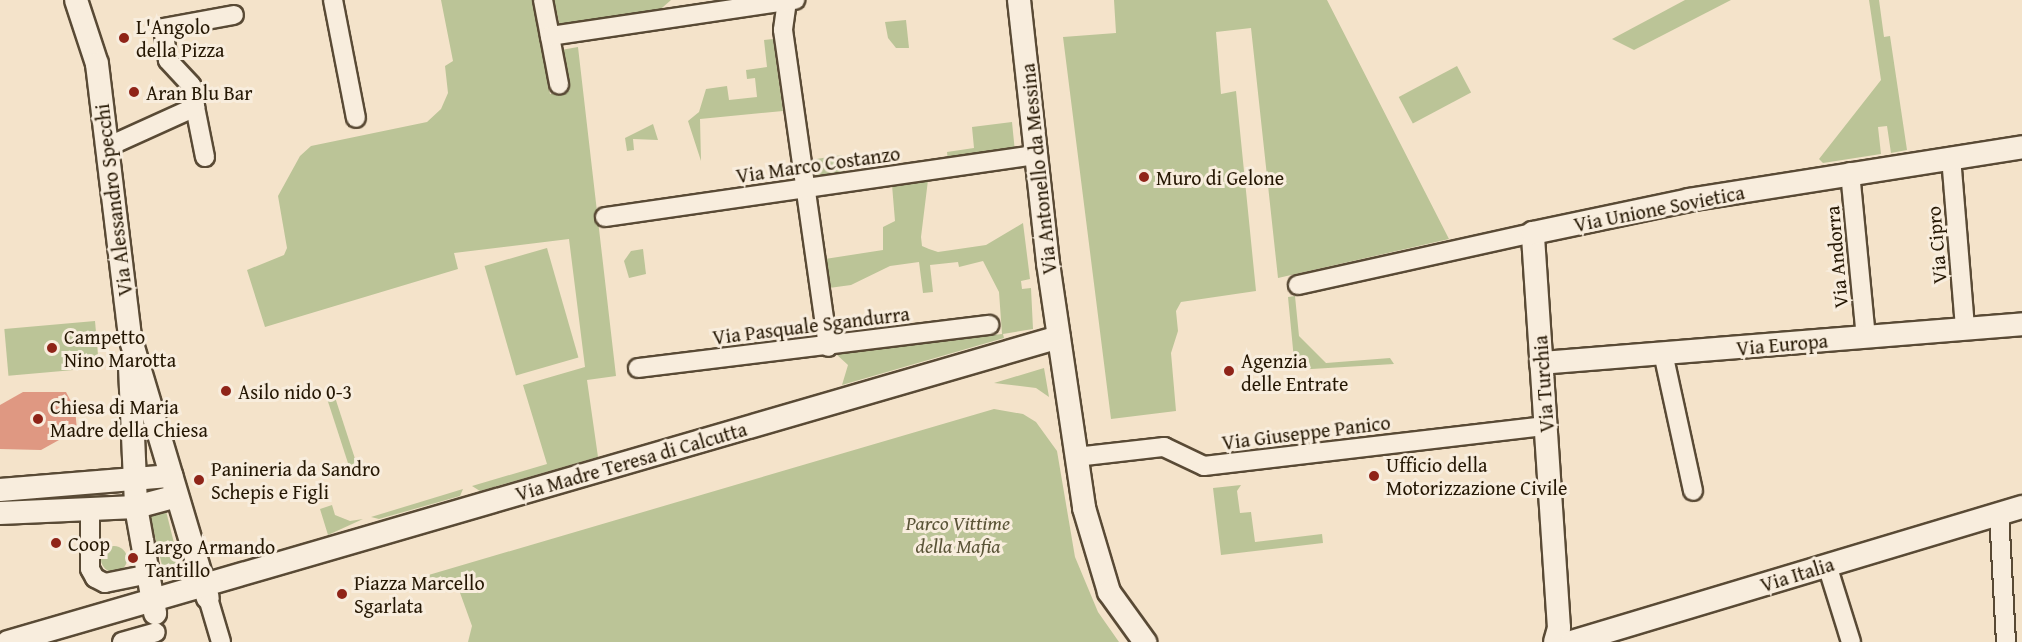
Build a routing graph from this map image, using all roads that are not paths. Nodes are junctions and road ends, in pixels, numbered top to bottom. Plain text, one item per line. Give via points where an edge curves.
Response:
1 (76, 0) edge
2 (333, 0) edge
3 (543, 0) edge
4 (795, 0) edge
5 (1019, 0) edge
6 (787, 1) edge
7 (704, 6) edge
8 (234, 15) dead end
9 (550, 36) junction
10 (559, 84) dead end
11 (195, 107) junction
12 (356, 118) dead end
13 (107, 147) junction
14 (2022, 147) edge
15 (1037, 156) junction
16 (205, 157) dead end
17 (1951, 157) junction
18 (1850, 172) junction
19 (805, 188) junction
20 (605, 217) dead end
21 (1533, 233) junction
22 (1298, 285) dead end
23 (2022, 324) edge
24 (989, 325) dead end
25 (1965, 329) junction
26 (1866, 337) junction
27 (130, 338) junction
28 (1059, 342) junction
29 (828, 347) junction
30 (1663, 353) junction
31 (1541, 363) junction
32 (638, 368) dead end
33 (1545, 426) junction
34 (1076, 457) junction
35 (134, 480) junction
36 (174, 486) junction
37 (0, 490) edge
38 (1693, 491) dead end
39 (136, 507) junction
40 (2022, 507) edge
41 (90, 510) junction
42 (0, 513) edge
43 (1999, 513) junction
44 (1827, 565) junction
45 (149, 574) junction
46 (206, 592) junction
47 (156, 621) edge
48 (1140, 640) edge
49 (8, 642) edge
50 (53, 642) edge
51 (122, 642) edge
52 (221, 642) edge
53 (1555, 642) edge
54 (1572, 642) edge
55 (1851, 642) edge
56 (2006, 642) edge

1 - 13 street, Via Alessandro Specchi via 98,64
2 - 12 street
3 - 9 street
4 - 6 street
5 - 15 street, Via Antonello da Messina
6 - 7 street
6 - 19 street via 783,30
7 - 9 street
8 - 11 street via 163,28 168,60 191,85
9 - 10 street
11 - 13 street
11 - 16 street
13 - 27 street, Via Alessandro Specchi
14 - 17 street, Via Unione Sovietica
15 - 19 street, Via Marco Costanzo
15 - 28 street, Via Antonello da Messina
17 - 18 street, Via Unione Sovietica
17 - 25 street, Via Cipro
18 - 21 street, Via Unione Sovietica
18 - 26 street, Via Andorra
19 - 20 street, Via Marco Costanzo
19 - 29 street
21 - 22 street, Via Unione Sovietica
21 - 31 street, Via Turchia
23 - 25 street, Via Europa
24 - 29 street, Via Pasquale Sgandurra
25 - 26 street, Via Europa
26 - 30 street, Via Europa
27 - 35 street
27 - 36 street, Via Alessandro Specchi
28 - 34 street, Via Antonello da Messina
28 - 46 street, Via Madre Teresa di Calcutta
29 - 32 street, Via Pasquale Sgandurra
30 - 31 street, Via Europa
30 - 38 street
31 - 33 street, Via Turchia
33 - 34 street, Via Giuseppe Panico via 1203,466 1164,447
33 - 53 street, Via Turchia via 1559,628
34 - 48 street, Via Antonello da Messina via 1096,559 1109,592
35 - 36 street
35 - 37 street
35 - 39 street
36 - 39 street
36 - 46 street, Via Alessandro Specchi
39 - 41 street
39 - 45 street
40 - 43 street, Via Italia
41 - 42 street
41 - 45 street via 90,569 95,578 105,583
43 - 44 street, Via Italia
43 - 56 street
44 - 54 street, Via Italia
44 - 55 street
45 - 47 street
46 - 47 street, Via Madre Teresa di Calcutta
46 - 52 street, Via Alessandro Specchi
47 - 49 street
47 - 50 street
47 - 51 street

